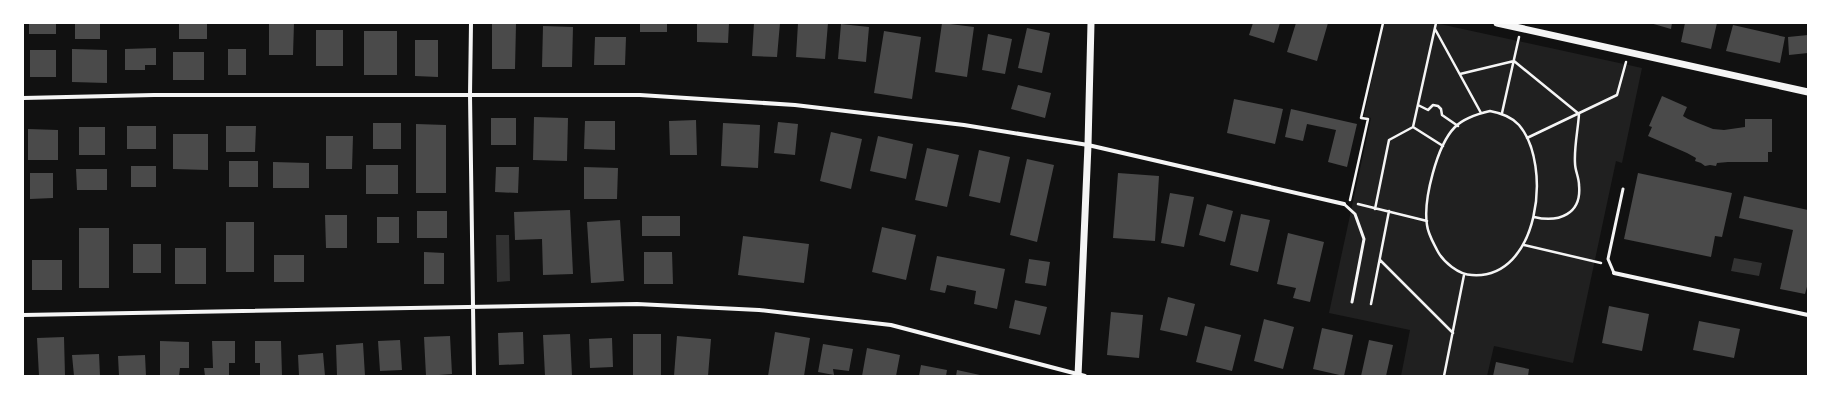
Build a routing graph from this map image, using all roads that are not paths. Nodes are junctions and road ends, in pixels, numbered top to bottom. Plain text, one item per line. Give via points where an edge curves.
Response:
1 (471, 23) edge
2 (1091, 23) edge
3 (1497, 23) edge
4 (1808, 92) edge
5 (470, 95) junction
6 (23, 98) edge
7 (1088, 145) junction
8 (1623, 190) dead end
9 (1344, 204) joint
10 (1614, 273) joint
11 (1352, 302) dead end
12 (473, 307) junction
13 (23, 315) edge
14 (1808, 315) edge
15 (474, 376) edge
16 (1080, 376) edge

1 - 5 street
2 - 7 street
3 - 4 street
5 - 6 street via 154,95
5 - 7 street via 640,96 795,105 964,125
5 - 12 street
7 - 9 street
7 - 16 street
8 - 10 lane via 1608,260
9 - 11 lane via 1355,214 1364,239
10 - 14 street
12 - 13 street
12 - 15 street
12 - 16 street via 637,304 759,310 891,325

